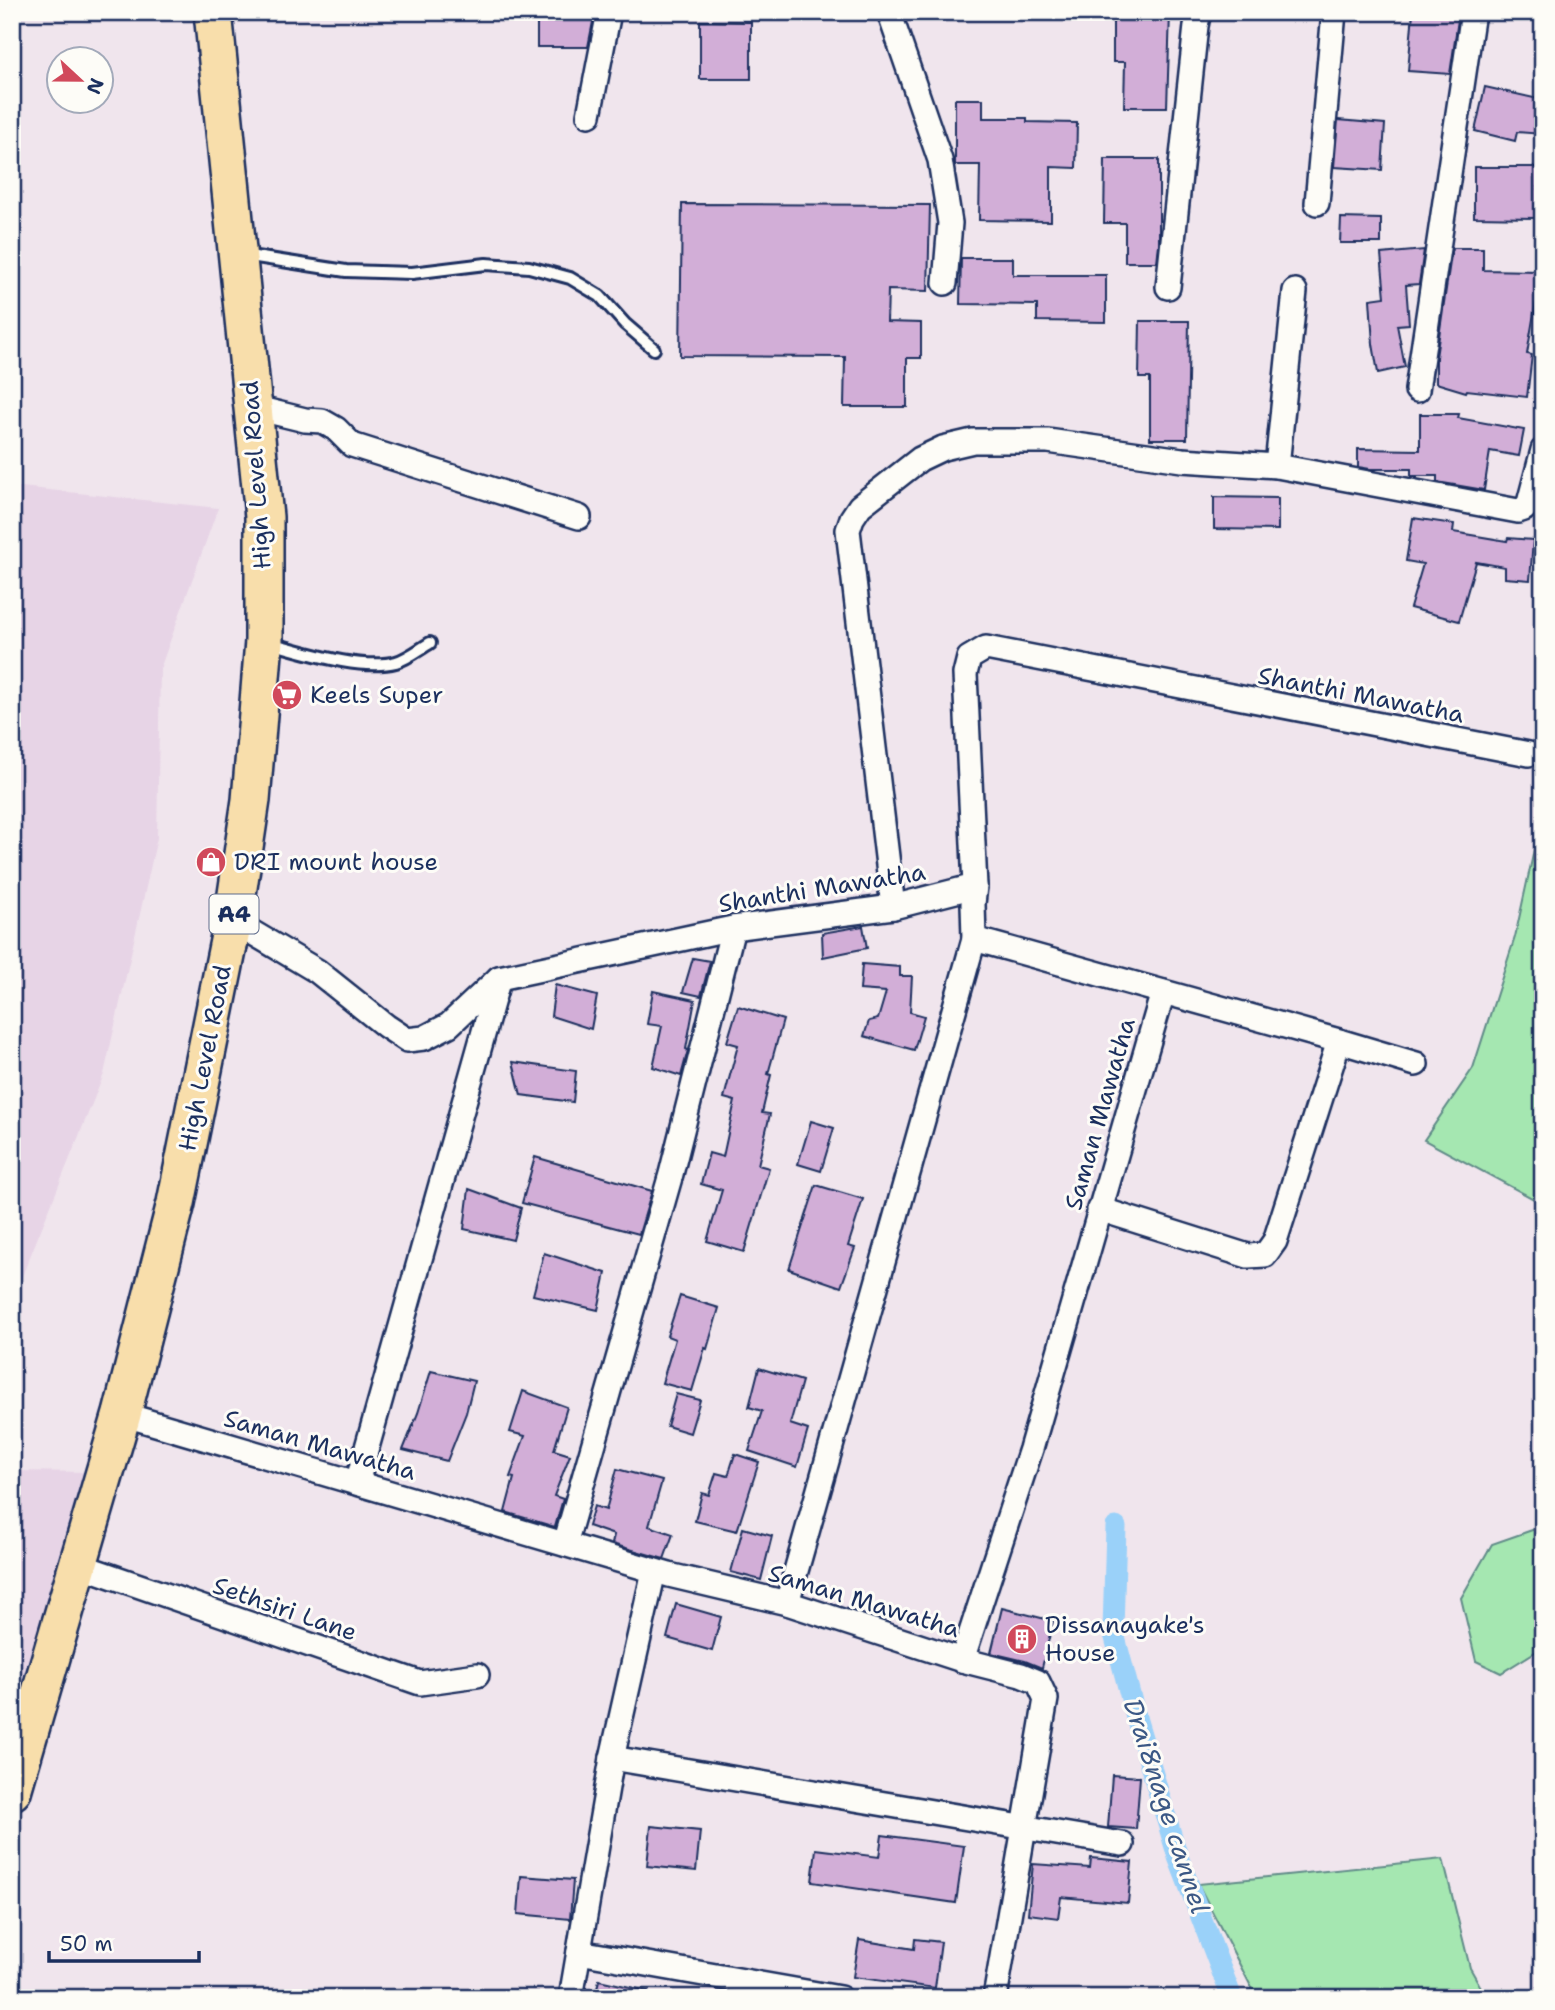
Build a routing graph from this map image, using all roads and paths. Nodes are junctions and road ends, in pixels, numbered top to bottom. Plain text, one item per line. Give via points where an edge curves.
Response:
1 (213, 12) edge
2 (609, 12) edge
3 (890, 12) edge
4 (1201, 12) edge
5 (1334, 12) edge
6 (1474, 12) edge
7 (589, 115) dead end
8 (1317, 203) dead end
9 (237, 254) junction
10 (945, 283) dead end
11 (1168, 287) dead end
12 (1295, 291) dead end
13 (654, 349) dead end
14 (1417, 390) dead end
15 (252, 407) junction
16 (1543, 450) edge
17 (1277, 466) junction
18 (579, 517) dead end
19 (264, 641) junction
20 (430, 643) dead end
21 (1529, 754) dead end
22 (975, 886) junction
23 (893, 906) junction
24 (233, 921) junction
25 (733, 929) junction
26 (974, 939) junction
27 (499, 978) junction
28 (1163, 992) junction
29 (1339, 1041) junction
30 (1416, 1064) dead end
31 (1099, 1209) junction
32 (122, 1414) junction
33 (357, 1483) junction
34 (565, 1544) junction
35 (79, 1565) junction
36 (654, 1571) junction
37 (787, 1603) junction
38 (962, 1660) junction
39 (477, 1675) dead end
40 (612, 1758) junction
41 (12, 1791) edge
42 (1024, 1827) junction
43 (1122, 1844) dead end
44 (579, 1952) junction
45 (571, 1998) edge
46 (840, 1998) edge
47 (995, 1998) edge

1 - 9 highway, High Level Road / A4
2 - 7 street
3 - 10 street via 940,160 950,223
4 - 11 street
5 - 8 street
6 - 14 street
9 - 13 lane via 346,271 412,273 486,264 529,267 570,278 600,296
9 - 15 highway, High Level Road / A4
12 - 17 street
15 - 18 street via 322,421 352,444
15 - 19 highway, High Level Road / A4 via 264,517
16 - 17 street via 1529,503 1518,511
17 - 23 street via 1182,460 1048,441 973,441 920,459 860,506 848,530
19 - 20 lane via 365,664 397,662
19 - 24 highway, High Level Road / A4 via 251,800
21 - 22 street, Shanthi Mawatha via 986,648 969,658 965,674
22 - 23 street, Shanthi Mawatha
22 - 26 street
23 - 25 street, Shanthi Mawatha
24 - 27 street via 317,971 407,1040 424,1038 449,1025
24 - 32 highway, High Level Road / A4 via 176,1203
25 - 27 street, Shanthi Mawatha
25 - 34 street via 671,1174
26 - 28 street
26 - 37 street
27 - 33 street
28 - 29 street
28 - 31 street, Saman Mawatha
29 - 30 street
29 - 31 street via 1275,1241 1265,1255 1248,1256
31 - 38 street, Saman Mawatha via 1031,1449
32 - 33 street, Saman Mawatha
32 - 35 highway, High Level Road / A4
33 - 34 street, Saman Mawatha
34 - 36 street, Saman Mawatha
35 - 39 street, Sethsiri Lane via 421,1683
35 - 41 highway, High Level Road / A4
36 - 37 street, Saman Mawatha
36 - 40 street
37 - 38 street, Saman Mawatha
38 - 42 street via 1038,1682 1046,1699
40 - 42 street
40 - 44 street
42 - 43 street
42 - 47 street
44 - 45 street
44 - 46 street

